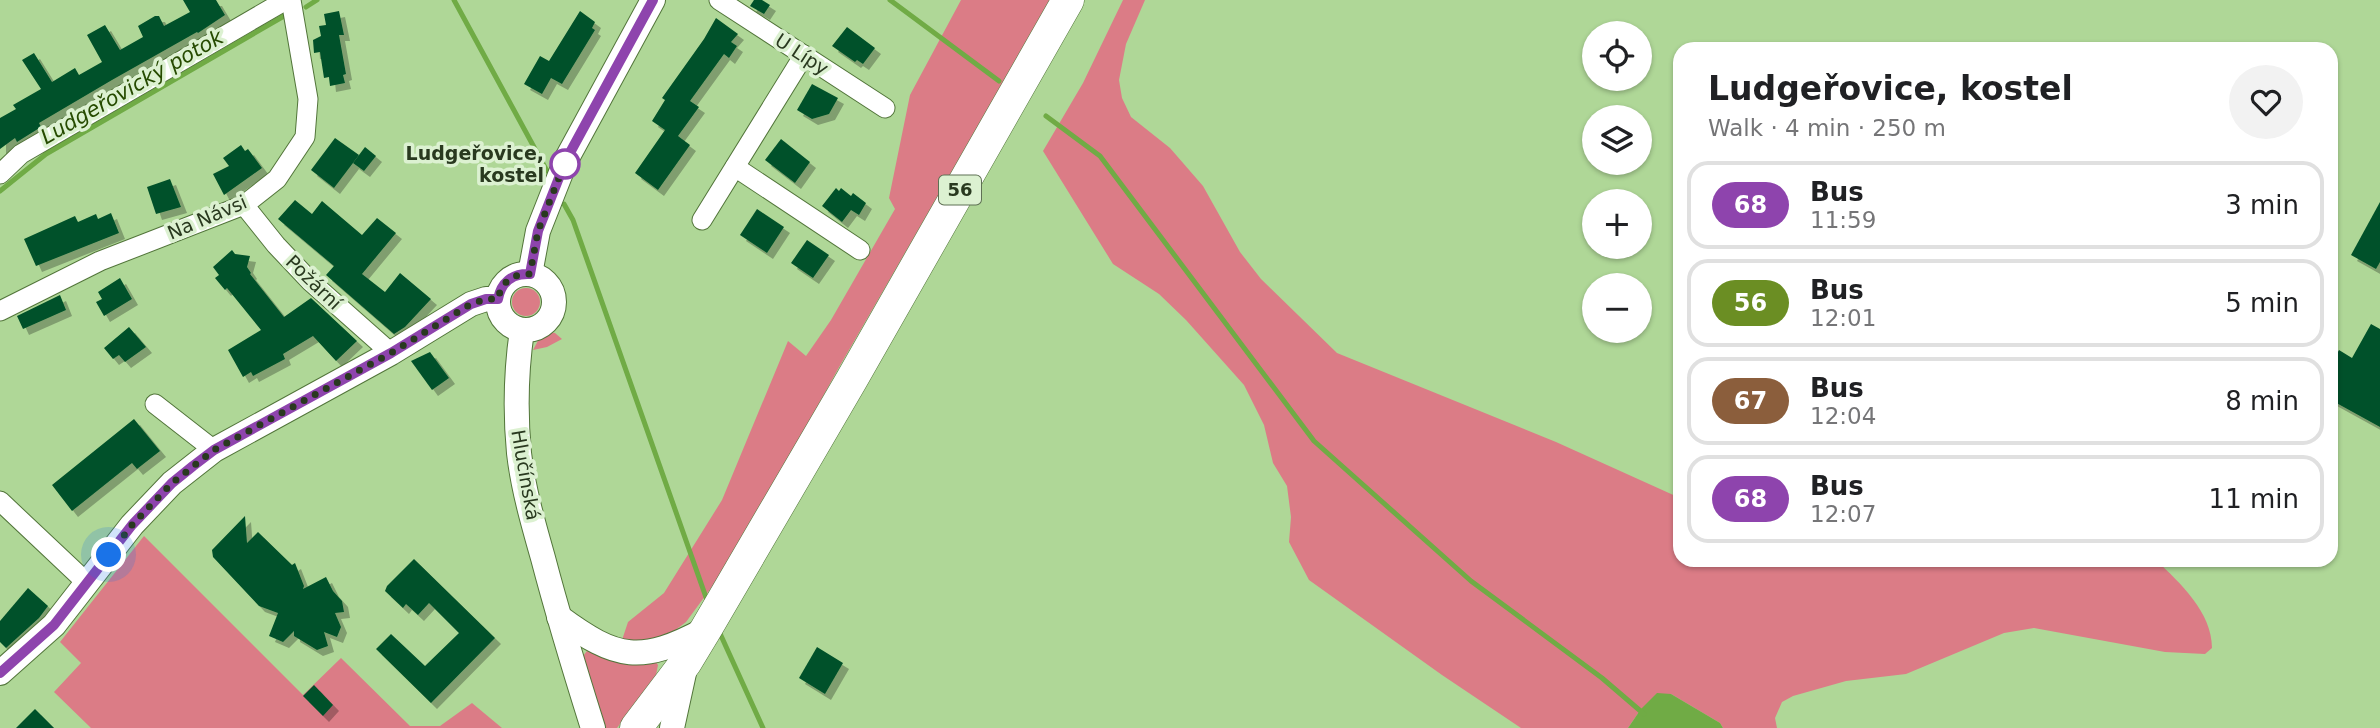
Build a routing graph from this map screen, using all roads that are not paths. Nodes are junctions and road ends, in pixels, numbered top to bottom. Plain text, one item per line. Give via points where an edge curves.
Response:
1 (288, 0) edge
2 (653, 0) edge
3 (719, 0) edge
4 (1068, 0) edge
5 (804, 55) junction
6 (885, 108) dead end
7 (735, 167) junction
8 (0, 174) edge
9 (244, 205) junction
10 (702, 220) dead end
11 (860, 250) dead end
12 (530, 274) junction
13 (498, 299) junction
14 (0, 311) edge
15 (522, 330) junction
16 (391, 353) junction
17 (155, 404) dead end
18 (214, 450) junction
19 (0, 501) edge
20 (87, 583) junction
21 (559, 617) junction
22 (706, 629) junction
23 (686, 662) junction
24 (0, 673) edge
25 (573, 728) edge
26 (593, 728) edge
27 (636, 728) edge
28 (672, 728) edge

1 - 8 street via 21,155
1 - 9 street, Na Návsi via 308,99 305,137 277,179
2 - 12 street via 566,160 538,231
3 - 5 street, U Lípy
4 - 22 main road, 56
5 - 6 street, U Lípy
5 - 7 street
7 - 10 street
7 - 11 street
9 - 14 street, Na Návsi via 100,261
9 - 16 street, Požární via 311,282
12 - 13 street via 511,278
12 - 15 street via 548,283 554,309 542,326
13 - 15 street via 506,321
13 - 16 street via 471,304
15 - 21 street, Hlučínská via 516,395 520,456
16 - 18 street
17 - 18 street
18 - 20 street via 172,483
19 - 20 street
20 - 24 street via 54,625
21 - 22 street via 593,641 625,652 672,646
21 - 25 street, Hlučínská
21 - 26 street, Hlučínská
22 - 23 main road, 56
23 - 27 main road, 56
23 - 28 street

